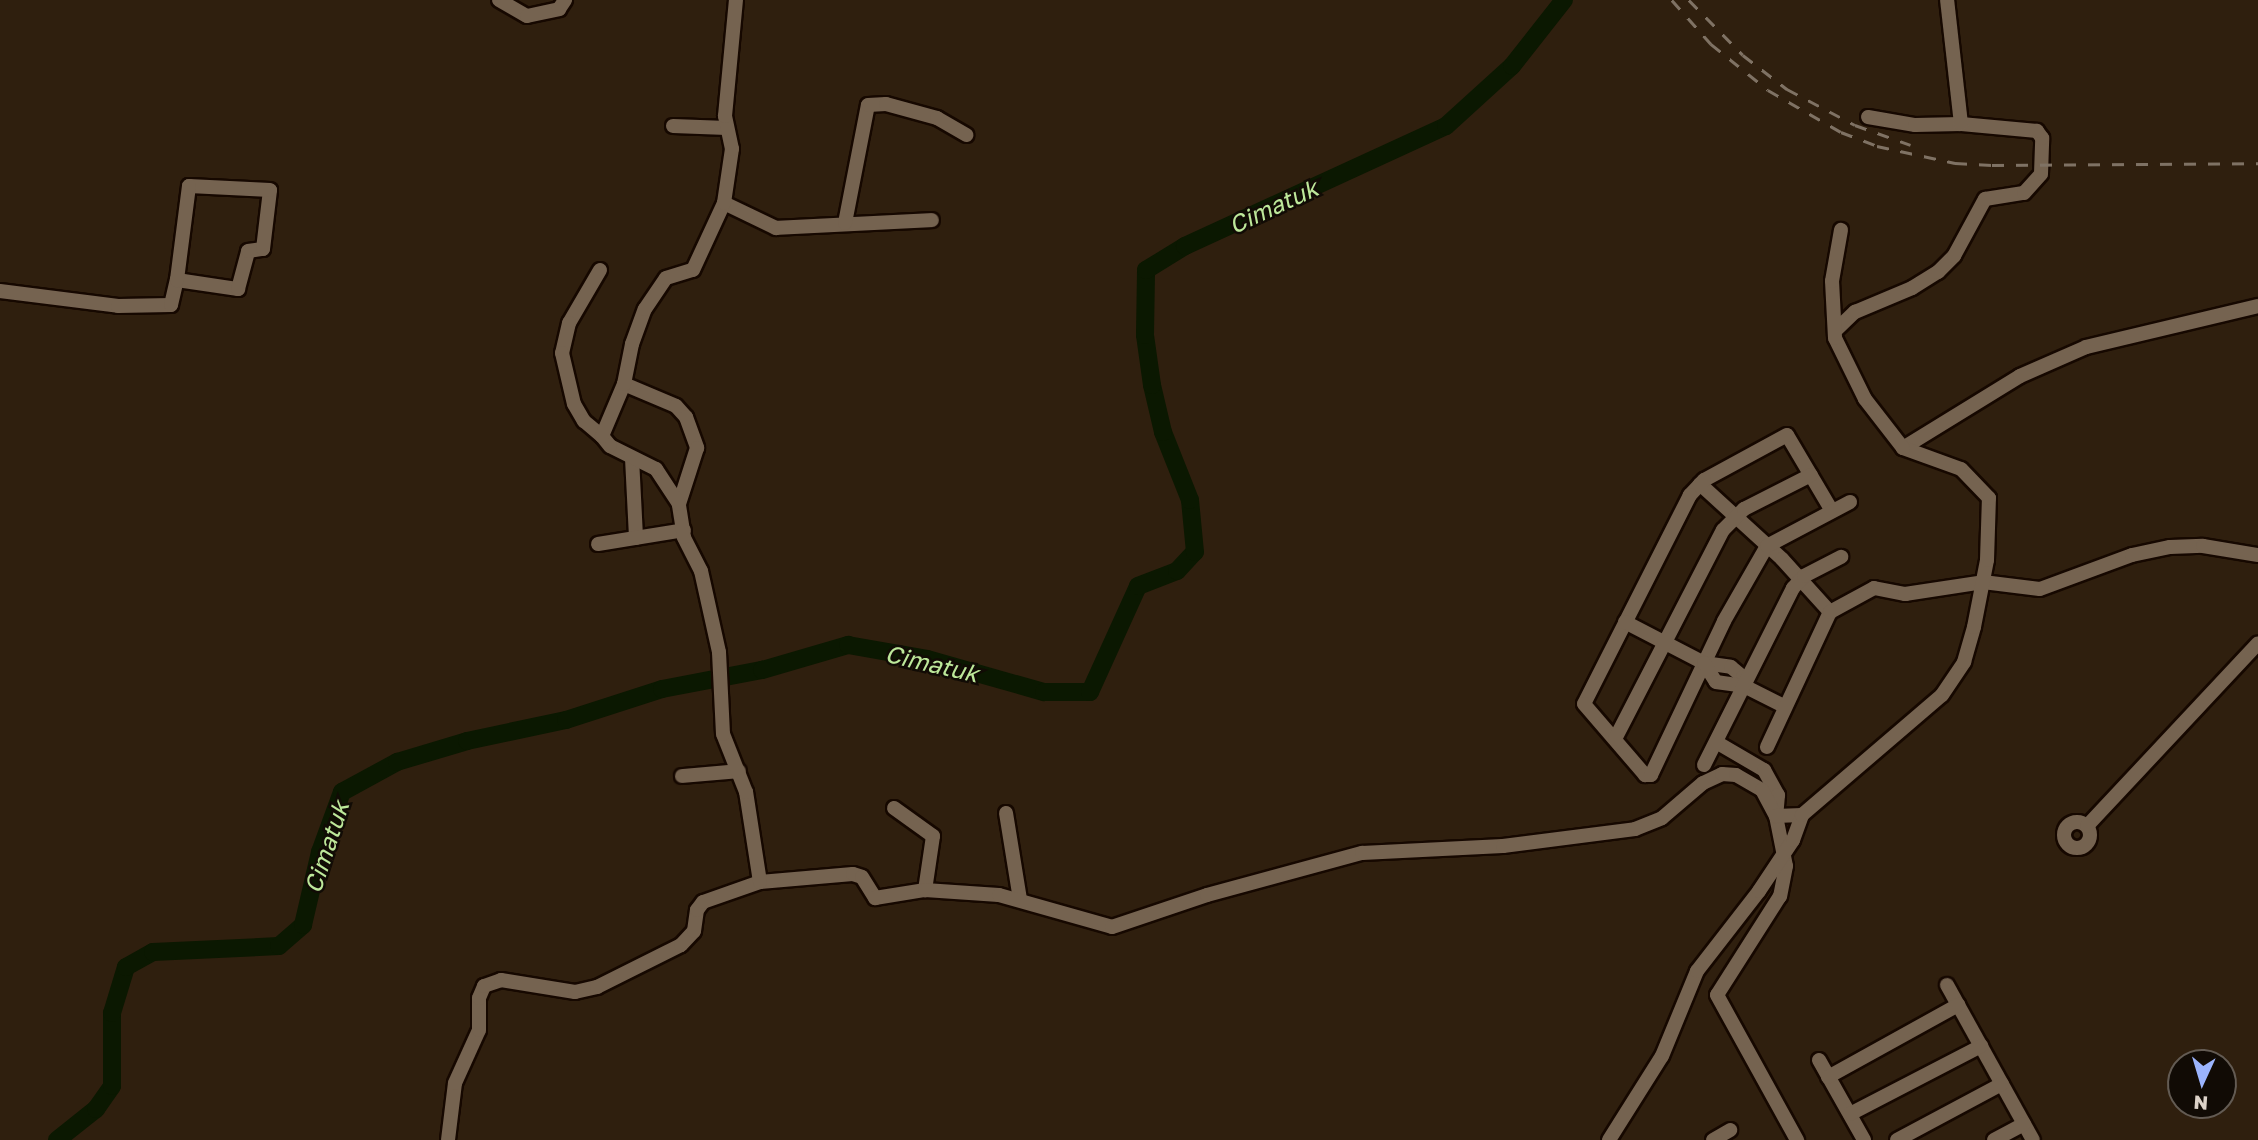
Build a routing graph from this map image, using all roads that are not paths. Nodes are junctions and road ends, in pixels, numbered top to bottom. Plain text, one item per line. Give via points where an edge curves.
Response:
1 (499, 0) edge
2 (565, 0) edge
3 (736, 0) edge
4 (1947, 0) edge
5 (1868, 117) dead end
6 (1961, 124) junction
7 (673, 126) dead end
8 (727, 128) junction
9 (966, 135) dead end
10 (724, 203) junction
11 (932, 220) dead end
12 (845, 223) junction
13 (1840, 230) dead end
14 (600, 270) dead end
15 (177, 280) junction
16 (0, 291) edge
17 (2258, 306) edge
18 (1835, 331) junction
19 (624, 384) junction
20 (602, 436) junction
21 (1903, 448) junction
22 (632, 458) junction
23 (1811, 475) junction
24 (1700, 484) junction
25 (1850, 502) dead end
26 (680, 504) junction
27 (1832, 511) junction
28 (1734, 516) junction
29 (684, 530) junction
30 (636, 538) junction
31 (598, 544) dead end
32 (1767, 546) junction
33 (2258, 555) edge
34 (1841, 557) dead end
35 (1802, 580) junction
36 (1983, 582) junction
37 (1830, 612) junction
38 (1625, 622) junction
39 (1664, 642) junction
40 (2258, 643) edge
41 (1703, 663) junction
42 (1744, 686) junction
43 (1784, 706) junction
44 (1615, 739) junction
45 (1716, 742) junction
46 (1767, 747) dead end
47 (1704, 765) dead end
48 (739, 771) junction
49 (682, 776) dead end
50 (894, 808) dead end
51 (1006, 813) dead end
52 (1802, 815) junction
53 (1776, 817) junction
54 (2087, 826) dead end
55 (1786, 851) junction
56 (760, 882) junction
57 (925, 890) junction
58 (1020, 899) junction
59 (1947, 985) dead end
60 (1958, 1005) junction
61 (1981, 1046) junction
62 (1819, 1060) dead end
63 (1828, 1076) junction
64 (2002, 1084) junction
65 (1850, 1114) junction
66 (2024, 1124) junction
67 (1732, 1133) edge
68 (448, 1140) edge
69 (1609, 1140) edge
70 (1713, 1140) edge
71 (1797, 1140) edge
72 (1864, 1140) edge
73 (1897, 1140) edge
74 (1994, 1140) edge
75 (2033, 1140) edge

1 - 2 street via 527,16 559,9
3 - 8 street
4 - 6 street
5 - 6 street via 1915,125
6 - 18 street via 2037,131 2042,147 2036,184 2024,193 1985,200 1954,256 1938,272 1855,312
7 - 8 street
8 - 10 street via 732,149
9 - 12 street via 937,118 886,104 867,105
10 - 12 street via 770,228
10 - 19 street via 694,270 666,278 645,309
11 - 12 street
13 - 18 street via 1832,281
14 - 20 street via 569,323 562,353 574,404 584,421
15 - 15 street via 238,289 248,251 262,249 271,190 189,186
15 - 16 street via 171,305 118,306
17 - 21 street via 2086,347 2020,376
18 - 21 street via 1845,363 1865,399
19 - 20 street
19 - 26 street via 676,406 687,417 697,448
20 - 22 street
21 - 36 street via 1954,465 1975,479 1986,494 1992,522
22 - 26 street via 659,472
22 - 30 street
23 - 24 street via 1787,435
23 - 27 street
23 - 28 street
24 - 28 street
24 - 38 street via 1673,526
25 - 27 street
26 - 29 street
27 - 32 street
28 - 32 street
28 - 39 street
29 - 30 street
29 - 48 street via 701,571 719,652 725,745
30 - 31 street
32 - 35 street
32 - 41 street
33 - 36 street via 2203,546 2170,547 2132,555 2040,589
34 - 35 street
35 - 37 street
35 - 42 street via 1780,609
36 - 37 street via 1905,594 1874,588
36 - 52 street via 1969,648 1950,686
37 - 43 street
38 - 39 street
38 - 44 street via 1584,704
39 - 41 street
39 - 44 street
40 - 54 street
41 - 42 street via 1716,682
41 - 44 street via 1649,775
42 - 43 street
42 - 45 street
43 - 46 street
45 - 47 street
45 - 53 street via 1769,776 1778,795
48 - 49 street
48 - 56 street via 755,833
50 - 57 street via 933,836
51 - 58 street
52 - 53 street
52 - 55 street
53 - 55 street
53 - 58 street via 1762,790 1726,774 1703,783 1662,818 1635,829 1503,846 1362,852 1207,895 1123,926 1090,923
55 - 69 street via 1697,971 1662,1056
55 - 71 street via 1780,896 1717,995
56 - 57 street via 852,874 862,877 875,898
56 - 68 street via 703,902 694,931 681,945 604,984 581,992 519,981 484,986 478,1030 455,1083
57 - 58 street
59 - 60 street
60 - 61 street
60 - 63 street
61 - 64 street
61 - 65 street
62 - 63 street
63 - 65 street
64 - 66 street
64 - 73 street
65 - 72 street
66 - 74 street
66 - 75 street
67 - 70 street

